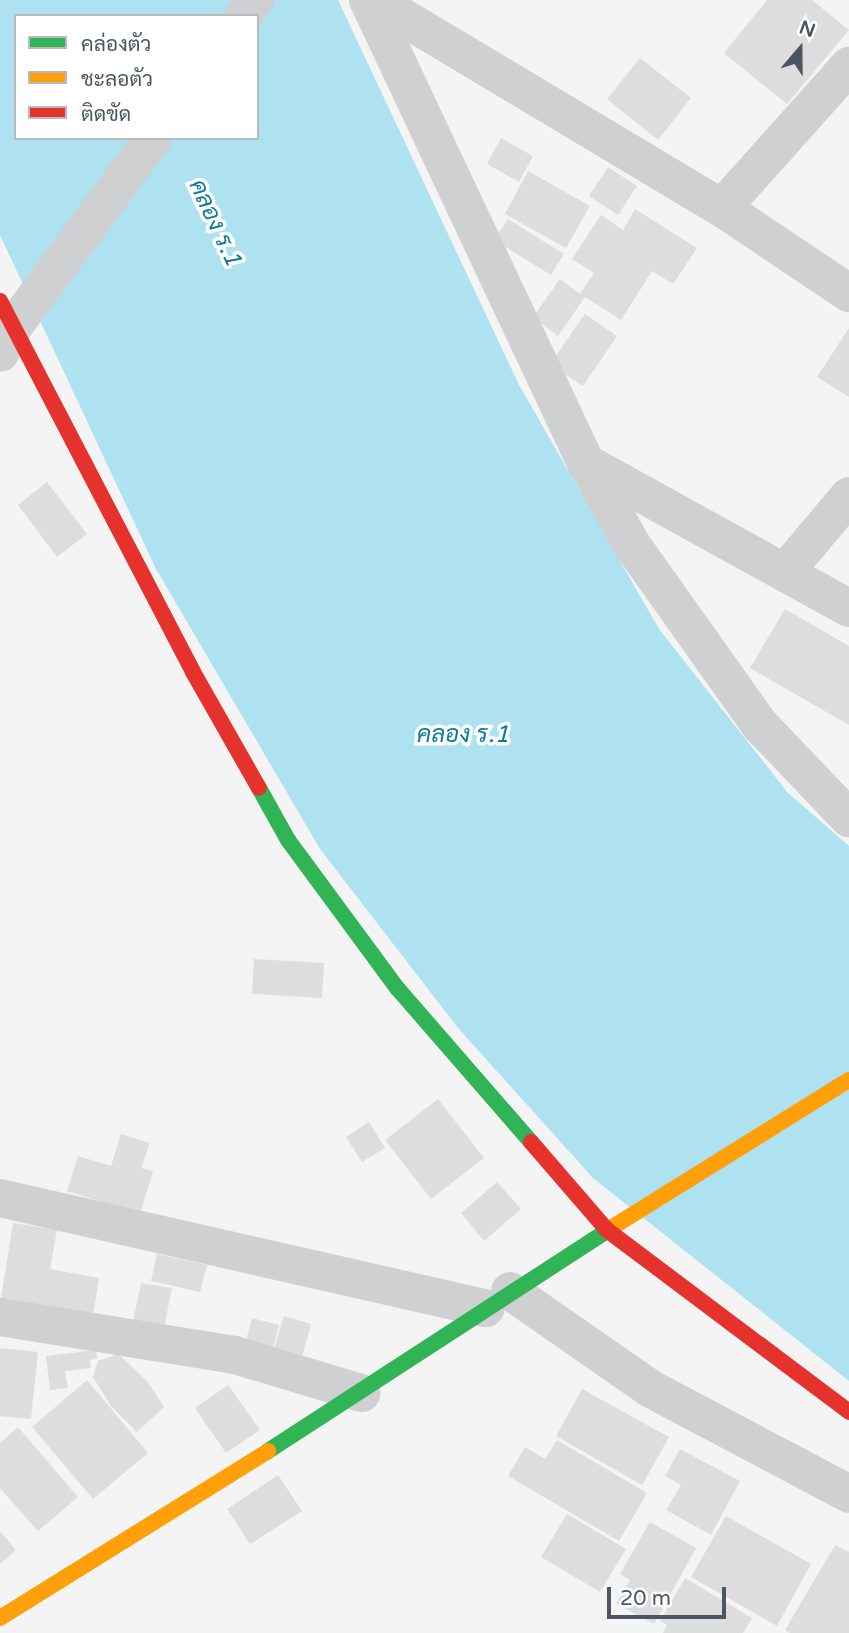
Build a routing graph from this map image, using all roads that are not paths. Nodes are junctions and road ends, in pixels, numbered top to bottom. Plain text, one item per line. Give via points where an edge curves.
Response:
1 (368, 0) edge
2 (374, 0) edge
3 (849, 66) edge
4 (151, 140) edge
5 (722, 208) junction
6 (849, 293) edge
7 (10, 323) edge
8 (586, 463) junction
9 (849, 496) edge
10 (785, 572) junction
11 (849, 608) edge
12 (849, 818) edge
13 (849, 1080) edge
14 (0, 1198) edge
15 (607, 1230) junction
16 (498, 1300) junction
17 (0, 1317) edge
18 (361, 1393) junction
19 (849, 1412) edge
20 (849, 1494) edge
21 (0, 1618) edge

1 - 8 street
2 - 5 street
3 - 5 street
4 - 7 street
5 - 6 street
7 - 15 street via 193,672 288,840 398,989
8 - 10 street
8 - 12 street via 632,545 761,724
9 - 10 street
10 - 11 street
13 - 15 street
14 - 16 street
15 - 16 street
15 - 19 street
16 - 18 street
16 - 20 street via 651,1389
17 - 18 street via 235,1355
18 - 21 street

